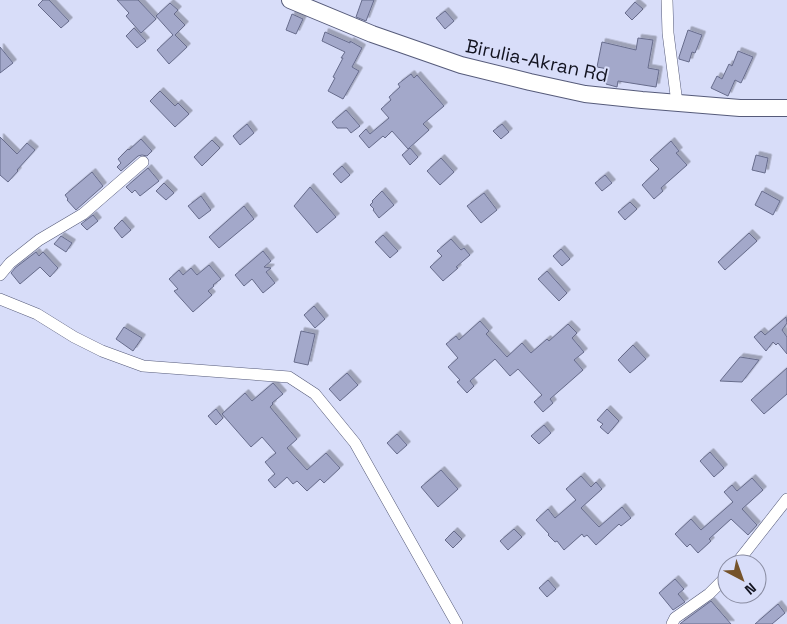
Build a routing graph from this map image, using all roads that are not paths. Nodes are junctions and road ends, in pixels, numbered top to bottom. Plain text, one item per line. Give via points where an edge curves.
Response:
1 (290, 0) edge
2 (667, 0) edge
3 (678, 103) junction
4 (787, 108) edge
5 (143, 162) dead end
6 (0, 275) edge
7 (0, 299) edge
8 (787, 499) edge
9 (744, 554) edge
10 (717, 586) edge
11 (457, 624) edge
12 (672, 624) edge

1 - 3 street, Birulia-Akran Rd via 372,34 461,64 585,94
2 - 3 street via 668,33
3 - 4 street, Birulia-Akran Rd
5 - 6 street via 83,214 39,240
7 - 11 street via 37,314 102,351 143,366 289,378 315,394 355,443
8 - 9 street
10 - 12 street via 675,618

